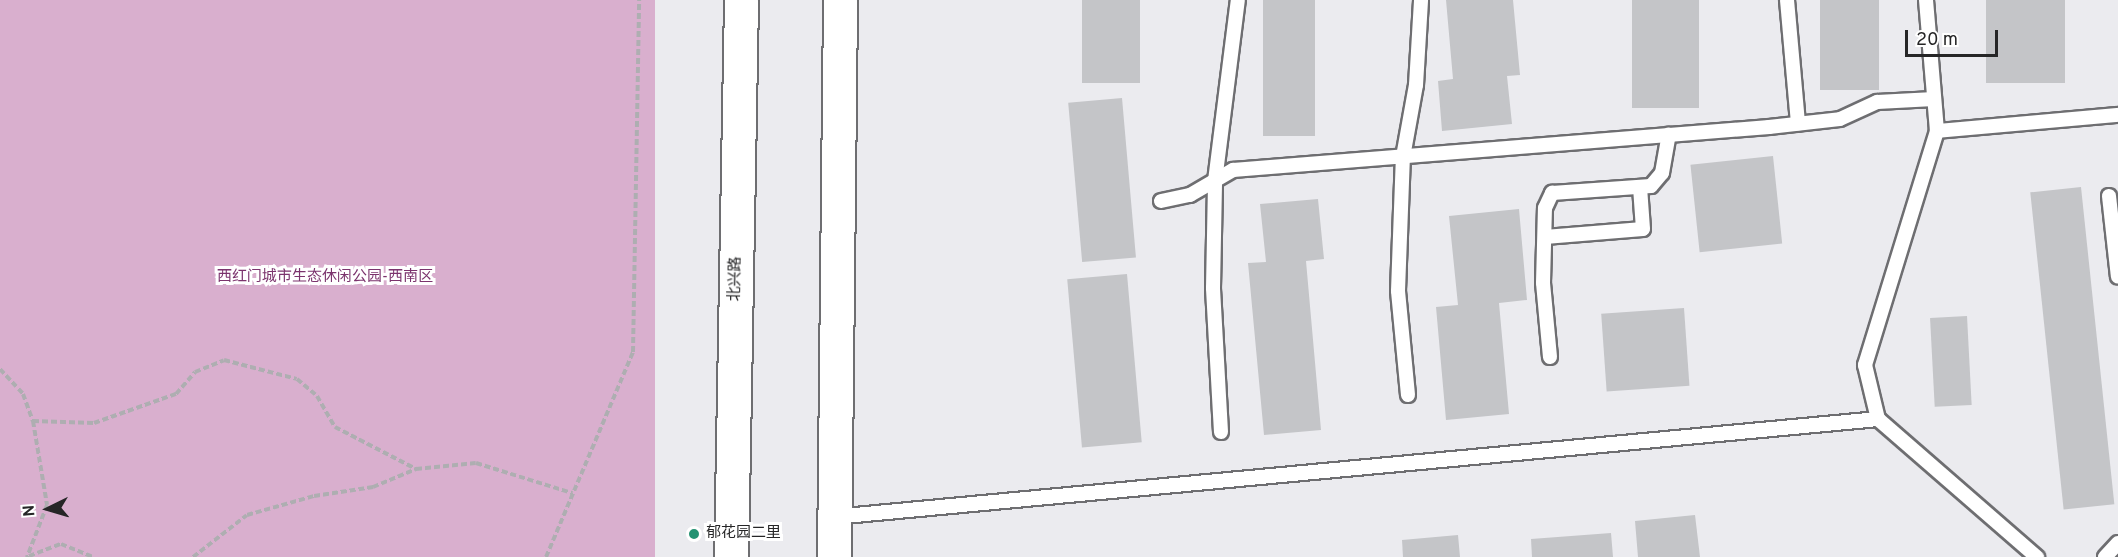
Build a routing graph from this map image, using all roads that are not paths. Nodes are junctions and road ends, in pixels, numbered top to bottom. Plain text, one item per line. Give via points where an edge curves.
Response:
1 (741, 0) edge
2 (840, 0) edge
3 (1238, 0) edge
4 (1421, 0) edge
5 (1787, 0) edge
6 (1926, 0) edge
7 (1934, 99) junction
8 (2118, 115) edge
9 (1798, 124) junction
10 (1937, 131) junction
11 (1669, 135) junction
12 (1403, 157) junction
13 (1215, 181) junction
14 (1640, 187) junction
15 (2109, 196) dead end
16 (1161, 201) dead end
17 (1545, 237) junction
18 (2118, 277) edge
19 (1550, 357) dead end
20 (1408, 395) dead end
21 (1878, 420) junction
22 (1221, 432) dead end
23 (834, 517) junction
24 (2118, 543) edge
25 (730, 557) edge
26 (834, 557) edge
27 (2037, 557) edge
28 (2104, 557) edge

1 - 25 main road, 北兴路
2 - 23 main road
3 - 13 lane
4 - 12 lane via 1416,86
5 - 9 lane
6 - 7 lane
7 - 9 lane via 1877,102 1840,119
7 - 10 lane
8 - 10 lane
9 - 11 lane
10 - 21 lane via 1865,365
11 - 12 lane
11 - 14 lane via 1662,172 1652,186
12 - 13 lane via 1233,170
12 - 20 lane via 1398,291
13 - 16 lane via 1190,195
13 - 22 lane via 1213,288
14 - 17 lane via 1552,193 1545,208
14 - 17 lane via 1643,229
15 - 18 lane
17 - 19 lane
21 - 23 lane
21 - 27 lane
23 - 26 main road
24 - 28 lane

